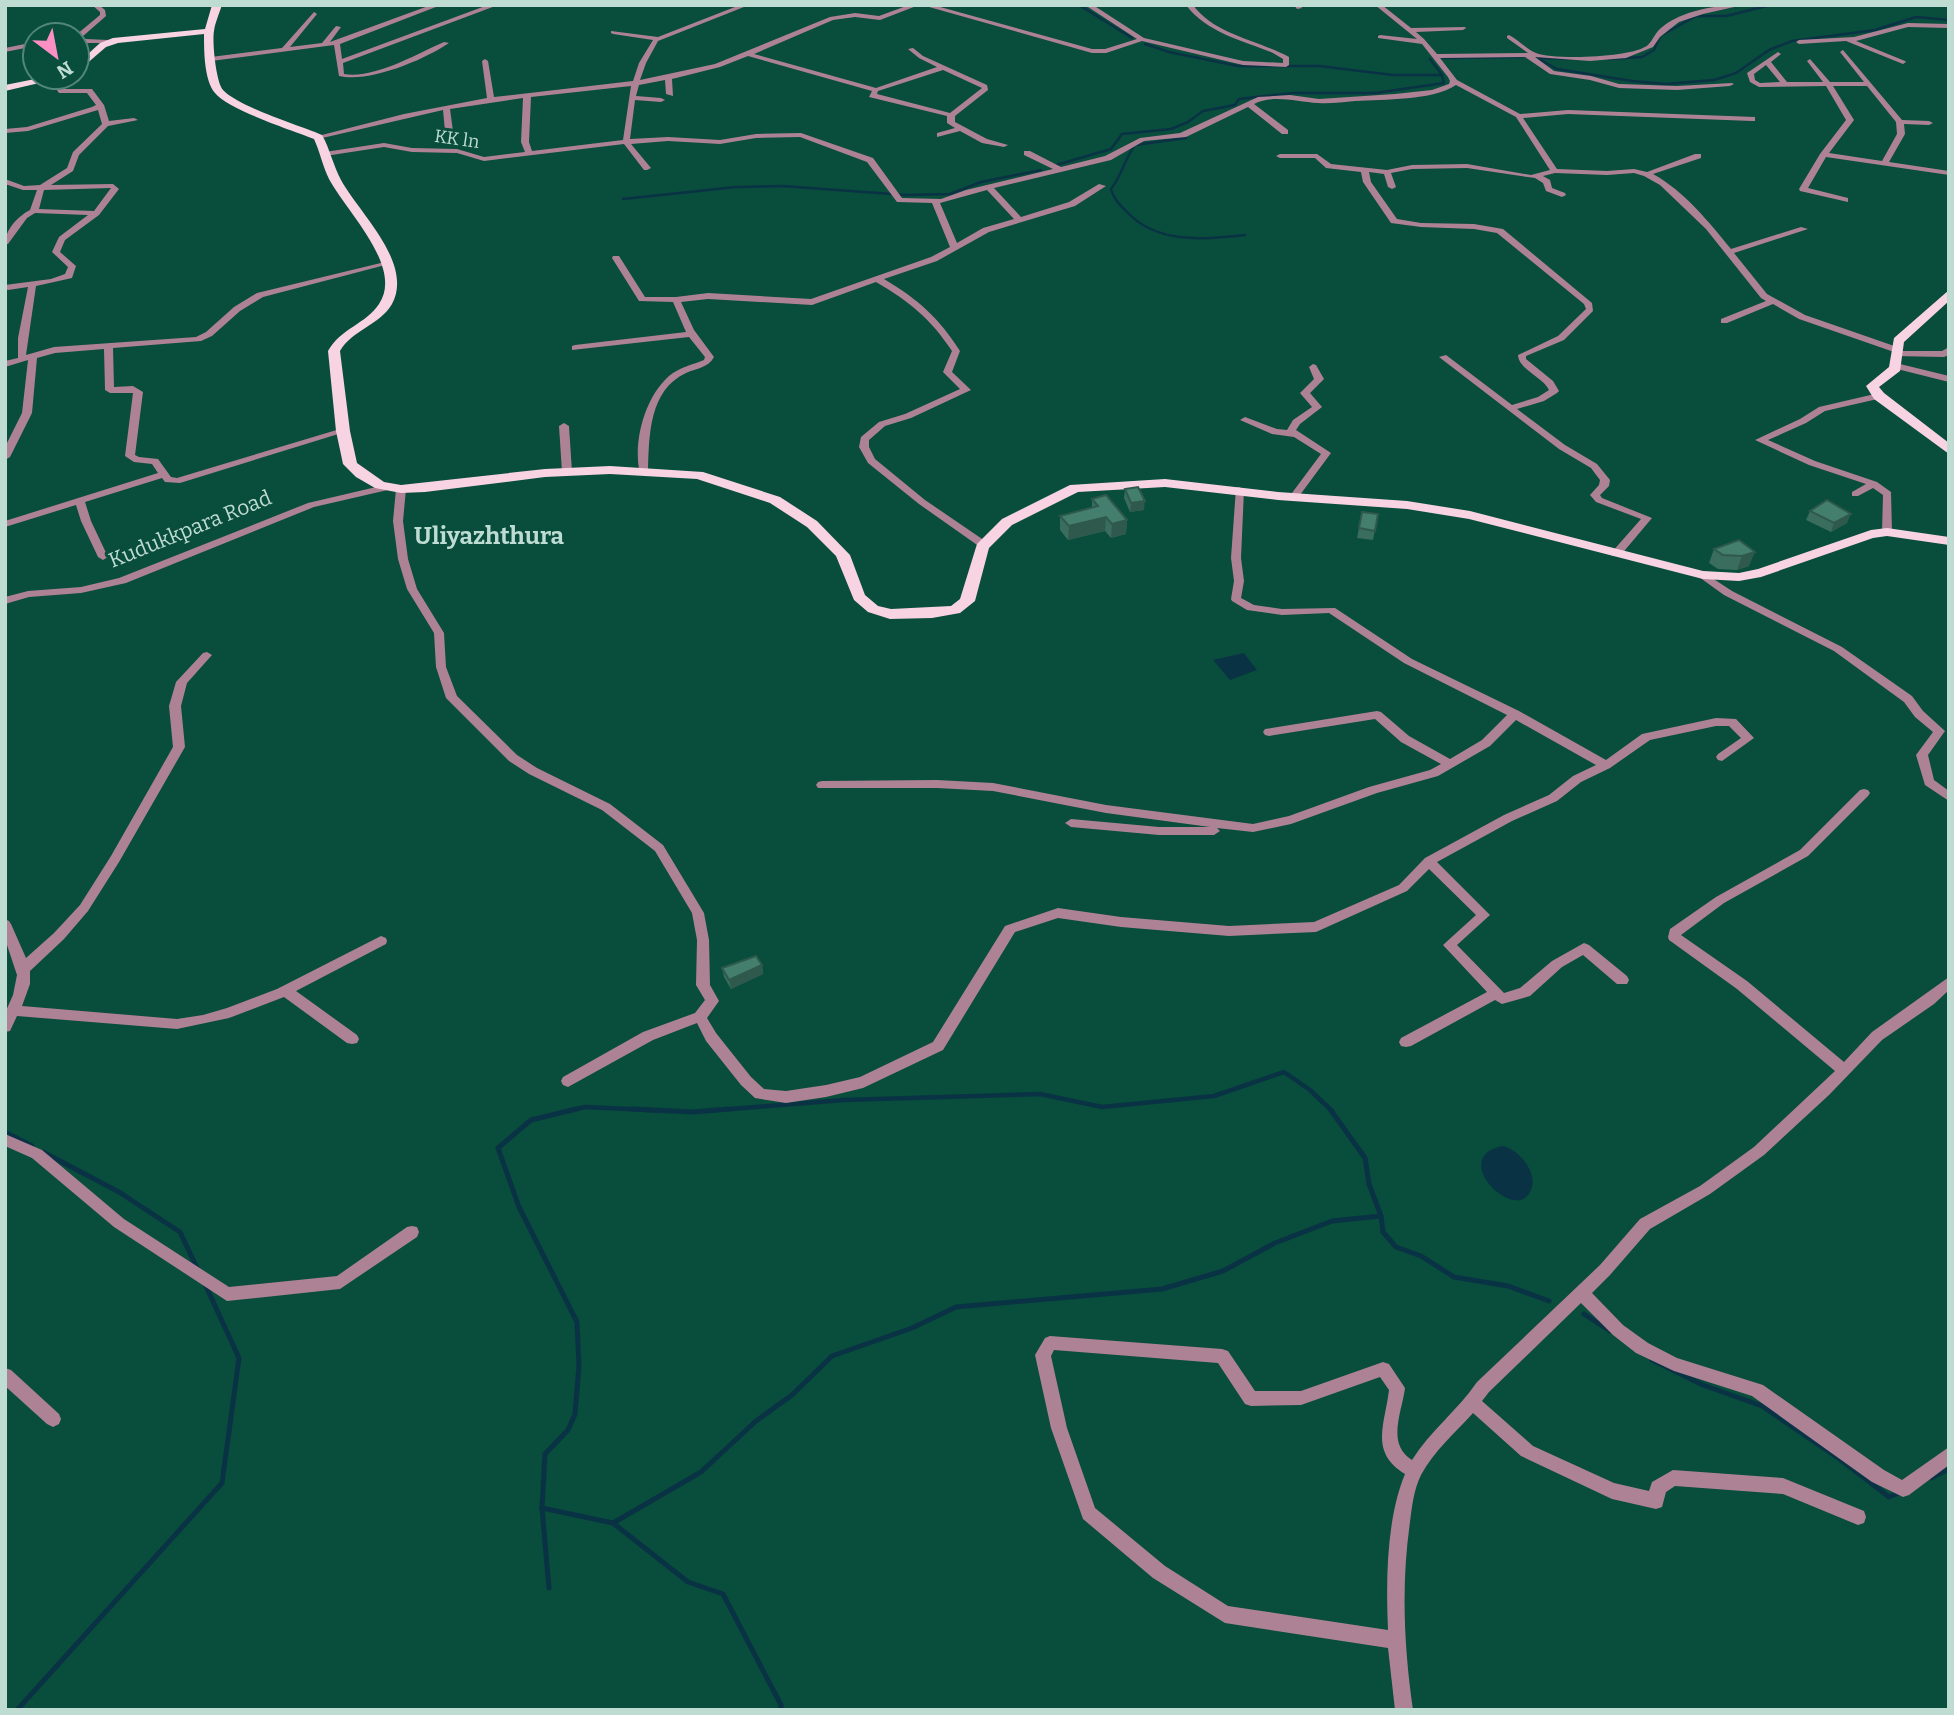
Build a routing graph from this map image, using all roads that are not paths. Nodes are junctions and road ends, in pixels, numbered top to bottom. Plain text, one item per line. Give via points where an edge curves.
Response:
1 (95, 5) edge
2 (217, 5) edge
3 (438, 5) edge
4 (495, 5) edge
5 (746, 5) edge
6 (916, 5) edge
7 (925, 5) edge
8 (1088, 5) edge
9 (1189, 5) edge
10 (1378, 5) edge
11 (1740, 5) edge
12 (314, 14) dead end
13 (672, 23) dead end
14 (91, 26) edge
15 (1949, 26) edge
16 (338, 27) dead end
17 (1463, 28) dead end
18 (686, 29) junction
19 (1410, 30) junction
20 (209, 31) junction
21 (613, 32) dead end
22 (1380, 37) dead end
23 (1509, 37) dead end
24 (1142, 39) junction
25 (1847, 39) junction
26 (658, 40) junction
27 (91, 41) edge
28 (1423, 41) junction
29 (108, 42) junction
30 (1799, 42) dead end
31 (337, 43) junction
32 (446, 43) dead end
33 (324, 45) junction
34 (911, 49) dead end
35 (284, 50) junction
36 (1843, 52) dead end
37 (748, 54) junction
38 (1778, 54) dead end
39 (1531, 55) junction
40 (1434, 56) junction
41 (91, 57) edge
42 (211, 59) junction
43 (485, 61) dead end
44 (1767, 61) junction
45 (1810, 61) dead end
46 (339, 62) junction
47 (1903, 62) dead end
48 (944, 67) junction
49 (668, 78) junction
50 (1454, 81) junction
51 (636, 82) junction
52 (1730, 84) dead end
53 (1785, 84) junction
54 (1828, 84) junction
55 (1870, 84) junction
56 (876, 90) junction
57 (89, 91) edge
58 (670, 94) dead end
59 (527, 96) junction
60 (633, 98) junction
61 (489, 100) junction
62 (661, 100) dead end
63 (1248, 103) junction
64 (100, 105) junction
65 (446, 107) junction
66 (483, 113) dead end
67 (951, 115) junction
68 (1519, 116) junction
69 (1752, 119) dead end
70 (134, 120) dead end
71 (1900, 121) junction
72 (1929, 123) dead end
73 (106, 124) junction
74 (959, 129) junction
75 (5, 131) edge
76 (449, 131) dead end
77 (1285, 132) dead end
78 (940, 135) dead end
79 (318, 137) junction
80 (626, 142) junction
81 (1004, 145) dead end
82 (529, 152) junction
83 (1027, 153) dead end
84 (325, 154) junction
85 (1824, 154) junction
86 (1280, 156) dead end
87 (1698, 156) dead end
88 (1884, 164) junction
89 (647, 168) dead end
90 (1058, 169) junction
91 (1365, 170) junction
92 (1555, 171) junction
93 (1387, 172) junction
94 (1949, 173) edge
95 (1647, 174) junction
96 (1535, 175) junction
97 (5, 181) edge
98 (1102, 186) dead end
99 (988, 187) junction
100 (1392, 187) dead end
101 (41, 188) junction
102 (1562, 195) dead end
103 (1845, 200) dead end
104 (935, 201) junction
105 (34, 211) junction
106 (96, 213) junction
107 (1019, 220) junction
108 (1804, 229) dead end
109 (5, 242) edge
110 (955, 248) junction
111 (1730, 252) junction
112 (616, 258) dead end
113 (389, 263) junction
114 (877, 279) junction
115 (32, 283) junction
116 (8, 287) dead end
117 (1949, 294) edge
118 (676, 299) junction
119 (1773, 301) junction
120 (1724, 321) dead end
121 (693, 334) junction
122 (109, 346) junction
123 (575, 348) dead end
124 (1949, 350) edge
125 (33, 356) junction
126 (1443, 357) dead end
127 (1897, 357) junction
128 (22, 359) junction
129 (5, 364) edge
130 (1313, 367) dead end
131 (1949, 379) edge
132 (1879, 396) junction
133 (1513, 407) junction
134 (1245, 420) dead end
135 (564, 426) dead end
136 (344, 431) junction
137 (1293, 434) junction
138 (1949, 450) edge
139 (5, 457) edge
140 (643, 471) junction
141 (567, 472) junction
142 (164, 474) junction
143 (1874, 484) junction
144 (395, 488) junction
145 (1239, 490) junction
146 (1855, 494) dead end
147 (1294, 497) junction
148 (80, 502) junction
149 (5, 524) edge
150 (1887, 532) junction
151 (1949, 541) edge
152 (984, 545) junction
153 (1616, 554) junction
154 (103, 557) dead end
155 (1703, 575) junction
156 (5, 601) edge
157 (207, 654) dead end
158 (1515, 714) junction
159 (1269, 732) dead end
160 (1722, 757) dead end
161 (1450, 764) junction
162 (1606, 765) junction
163 (822, 785) dead end
164 (1864, 793) dead end
165 (1949, 797) edge
166 (1071, 823) dead end
167 (1253, 828) junction
168 (1429, 861) junction
169 (5, 923) edge
170 (381, 942) dead end
171 (25, 967) junction
172 (1622, 980) dead end
173 (1949, 982) edge
174 (286, 991) junction
175 (1496, 993) junction
176 (14, 1010) junction
177 (700, 1017) junction
178 (5, 1027) edge
179 (352, 1039) dead end
180 (1406, 1042) dead end
181 (1844, 1070) junction
182 (568, 1081) dead end
183 (5, 1140) edge
184 (412, 1232) dead end
185 (1582, 1293) junction
186 (5, 1375) edge
187 (1473, 1403) junction
188 (53, 1419) dead end
189 (1949, 1455) edge
190 (1414, 1471) junction
191 (1858, 1517) dead end
192 (1396, 1640) junction
193 (1404, 1710) edge

1 - 14 street via 103,16
2 - 20 main road
3 - 31 street
4 - 46 street
5 - 18 street
6 - 37 street via 880,18 832,18
7 - 24 street via 1092,51
8 - 24 street
9 - 24 street via 1195,16 1219,30 1279,53 1287,58 1286,65 1244,63
10 - 19 street
11 - 39 street via 1668,26 1655,35 1651,46 1634,55
12 - 35 street
13 - 18 street
15 - 25 street via 1908,24
16 - 33 street
17 - 19 street
18 - 26 street
19 - 28 street
20 - 29 main road
20 - 42 main road
21 - 26 street
22 - 28 street
23 - 39 street
25 - 30 street
25 - 47 street
26 - 51 street via 646,52
27 - 29 street
28 - 40 street
29 - 41 main road
31 - 33 street
31 - 46 street
32 - 46 street via 365,75 341,75
33 - 35 street
34 - 48 street
35 - 42 street
36 - 55 street
37 - 49 street
37 - 56 street
38 - 44 street
39 - 40 street
39 - 52 street via 1552,73 1619,86
40 - 50 street
42 - 79 main road via 220,93
43 - 61 street
44 - 53 street
44 - 53 street via 1750,73 1752,81
45 - 54 street
48 - 56 street
48 - 67 street via 986,89
49 - 51 street
49 - 58 street
50 - 63 street via 1433,92 1319,100 1282,97
50 - 68 street
51 - 59 street
51 - 60 street
53 - 54 street
54 - 55 street
54 - 85 street via 1850,120
55 - 71 street
56 - 67 street via 875,97
57 - 64 street
59 - 61 street
59 - 82 street via 525,142
60 - 62 street
60 - 80 street
61 - 65 street
61 - 66 street
63 - 77 street
63 - 90 street via 1173,139 1139,140 1120,154
64 - 73 street
64 - 75 street via 28,129
65 - 76 street
65 - 79 street
67 - 74 street via 951,123
68 - 69 street via 1568,112
68 - 92 street
70 - 73 street
71 - 72 street
71 - 88 street via 1900,134
73 - 101 street via 76,154 71,169
74 - 78 street
74 - 81 street
79 - 84 main road
80 - 82 street, KK ln
80 - 89 street
80 - 104 street, KK ln via 720,142 801,135 870,160 900,200
82 - 84 street, KK ln via 484,159 457,151 384,145
83 - 90 street
84 - 113 main road via 335,178
85 - 88 street
85 - 103 street via 1803,189
86 - 91 street via 1317,156 1329,166
87 - 95 street
88 - 94 street
90 - 99 street
91 - 93 street
91 - 133 street via 1367,181 1394,221 1430,228 1500,231 1588,303 1588,314 1561,338 1522,355 1554,391
92 - 95 street
92 - 96 street
93 - 96 street via 1467,166
93 - 100 street
95 - 111 street via 1676,195
96 - 102 street
97 - 101 street
98 - 107 street via 1072,204
99 - 104 street
99 - 107 street
101 - 105 street
101 - 106 street via 113,186
104 - 110 street
105 - 106 street
105 - 109 street via 24,216
106 - 115 street via 59,245 56,252 72,267 69,275
107 - 110 street via 986,230
108 - 111 street
110 - 114 street
111 - 119 street via 1751,282
112 - 118 street via 642,299
113 - 122 street via 260,295 198,339
113 - 136 main road via 393,293 384,307 339,339 334,351
114 - 118 street via 812,302 708,296
114 - 152 street via 924,307 944,330 956,351 947,372 966,390 882,424 864,439 864,447 886,475
115 - 116 street
115 - 128 street via 33,305 23,328
117 - 127 main road via 1898,341
118 - 121 street
119 - 120 street
119 - 127 street
121 - 123 street
121 - 140 street via 710,357 676,374 658,394 645,422
122 - 125 street
122 - 142 street via 110,390 138,392 130,456 155,461
124 - 127 street
125 - 128 street
125 - 139 street via 27,413
126 - 133 street
127 - 131 street
127 - 132 main road via 1872,386
128 - 129 street
130 - 137 street via 1319,379 1305,393 1317,407 1291,427
132 - 138 main road
132 - 143 street via 1822,409 1759,440
133 - 153 street via 1601,472 1605,480 1595,495 1599,500 1647,518
134 - 137 street
135 - 141 street
136 - 142 street via 177,481
136 - 144 main road via 350,464 373,482
137 - 147 street via 1326,453
140 - 141 main road
140 - 152 main road via 698,475 775,500 813,524 843,555 859,597 873,609 890,614 932,613 963,605
141 - 144 main road
142 - 148 street
143 - 146 street
143 - 150 street via 1888,494
144 - 156 street, Kudukkpara Road via 310,505 122,581
144 - 177 street via 403,559 412,589 439,633 441,667 452,698 513,758 606,807 659,848 698,914 704,985 712,1001
145 - 147 main road
145 - 152 main road via 1165,483 1075,488 1007,522
145 - 158 street via 1236,599 1251,608 1282,612 1331,610 1408,661
147 - 153 main road via 1407,505 1470,515
148 - 149 street
148 - 154 street
150 - 151 main road
150 - 155 main road via 1850,539 1761,573
153 - 155 main road
155 - 165 street via 1728,593 1838,649 1908,699 1940,731 1922,755 1928,782
157 - 171 street via 182,682 175,706 179,747 114,859 84,908
158 - 161 street via 1486,743
158 - 162 street
159 - 161 street via 1377,715
160 - 162 street via 1748,738 1732,722 1646,737
161 - 167 street via 1291,820
162 - 168 street via 1553,798
163 - 167 street via 993,788 1106,809
164 - 181 street via 1804,853 1720,900 1674,937 1742,985
166 - 167 street via 1159,831
168 - 175 street via 1485,915 1449,945
168 - 177 street via 1403,888 1316,928 1228,931 1058,913 1010,929 938,1046 863,1082 826,1091 786,1097 760,1094 711,1037
169 - 171 street
170 - 174 street
171 - 176 street via 24,989
172 - 175 street via 1584,948 1525,992 1502,999
173 - 181 street via 1877,1036
174 - 176 street via 198,1022 177,1024
174 - 179 street
175 - 180 street
176 - 178 street
177 - 182 street via 652,1034
181 - 185 street via 1759,1151 1645,1224
183 - 184 street via 37,1154 119,1223 227,1294 340,1282
185 - 187 street via 1483,1387
185 - 189 street via 1642,1348 1694,1372 1757,1390 1903,1489
186 - 188 street
187 - 190 street
187 - 191 street via 1527,1451 1612,1491 1656,1502 1658,1488 1673,1478 1783,1486
190 - 192 street via 1403,1509 1395,1573
190 - 192 street via 1393,1456 1389,1446 1397,1388 1383,1369 1301,1398 1251,1399 1222,1356 1050,1343 1043,1355 1059,1428 1089,1513 1160,1572 1226,1614
192 - 193 street

